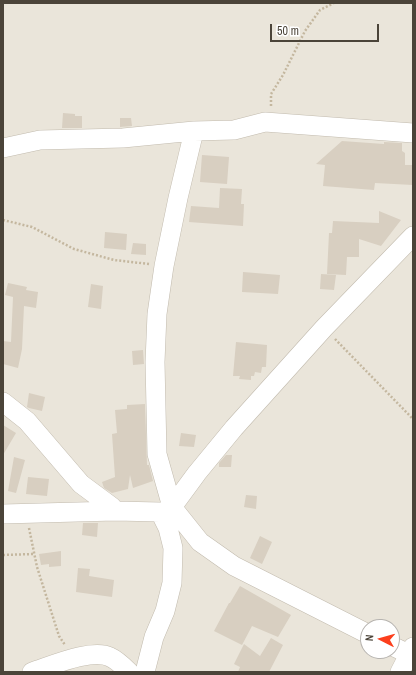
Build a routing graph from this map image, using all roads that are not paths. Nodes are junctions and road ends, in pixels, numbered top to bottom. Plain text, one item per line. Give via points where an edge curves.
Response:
1 (194, 131) junction
2 (413, 133) edge
3 (3, 148) edge
4 (413, 236) edge
5 (3, 402) edge
6 (166, 509) junction
7 (115, 511) junction
8 (3, 514) edge
9 (360, 630) edge
10 (407, 651) edge
11 (32, 672) edge
12 (129, 672) edge
13 (145, 672) edge
14 (400, 672) edge

1 - 2 street via 234,130 270,122
1 - 3 street via 123,138 40,140
1 - 6 street via 164,266 157,314 157,454
4 - 6 street via 324,328 234,428
5 - 7 street via 27,421 82,484
6 - 7 street
6 - 9 street via 200,542 234,566
6 - 13 street via 173,548 172,583 166,611 154,637
7 - 8 street
10 - 14 street
11 - 12 street via 92,654 109,656

